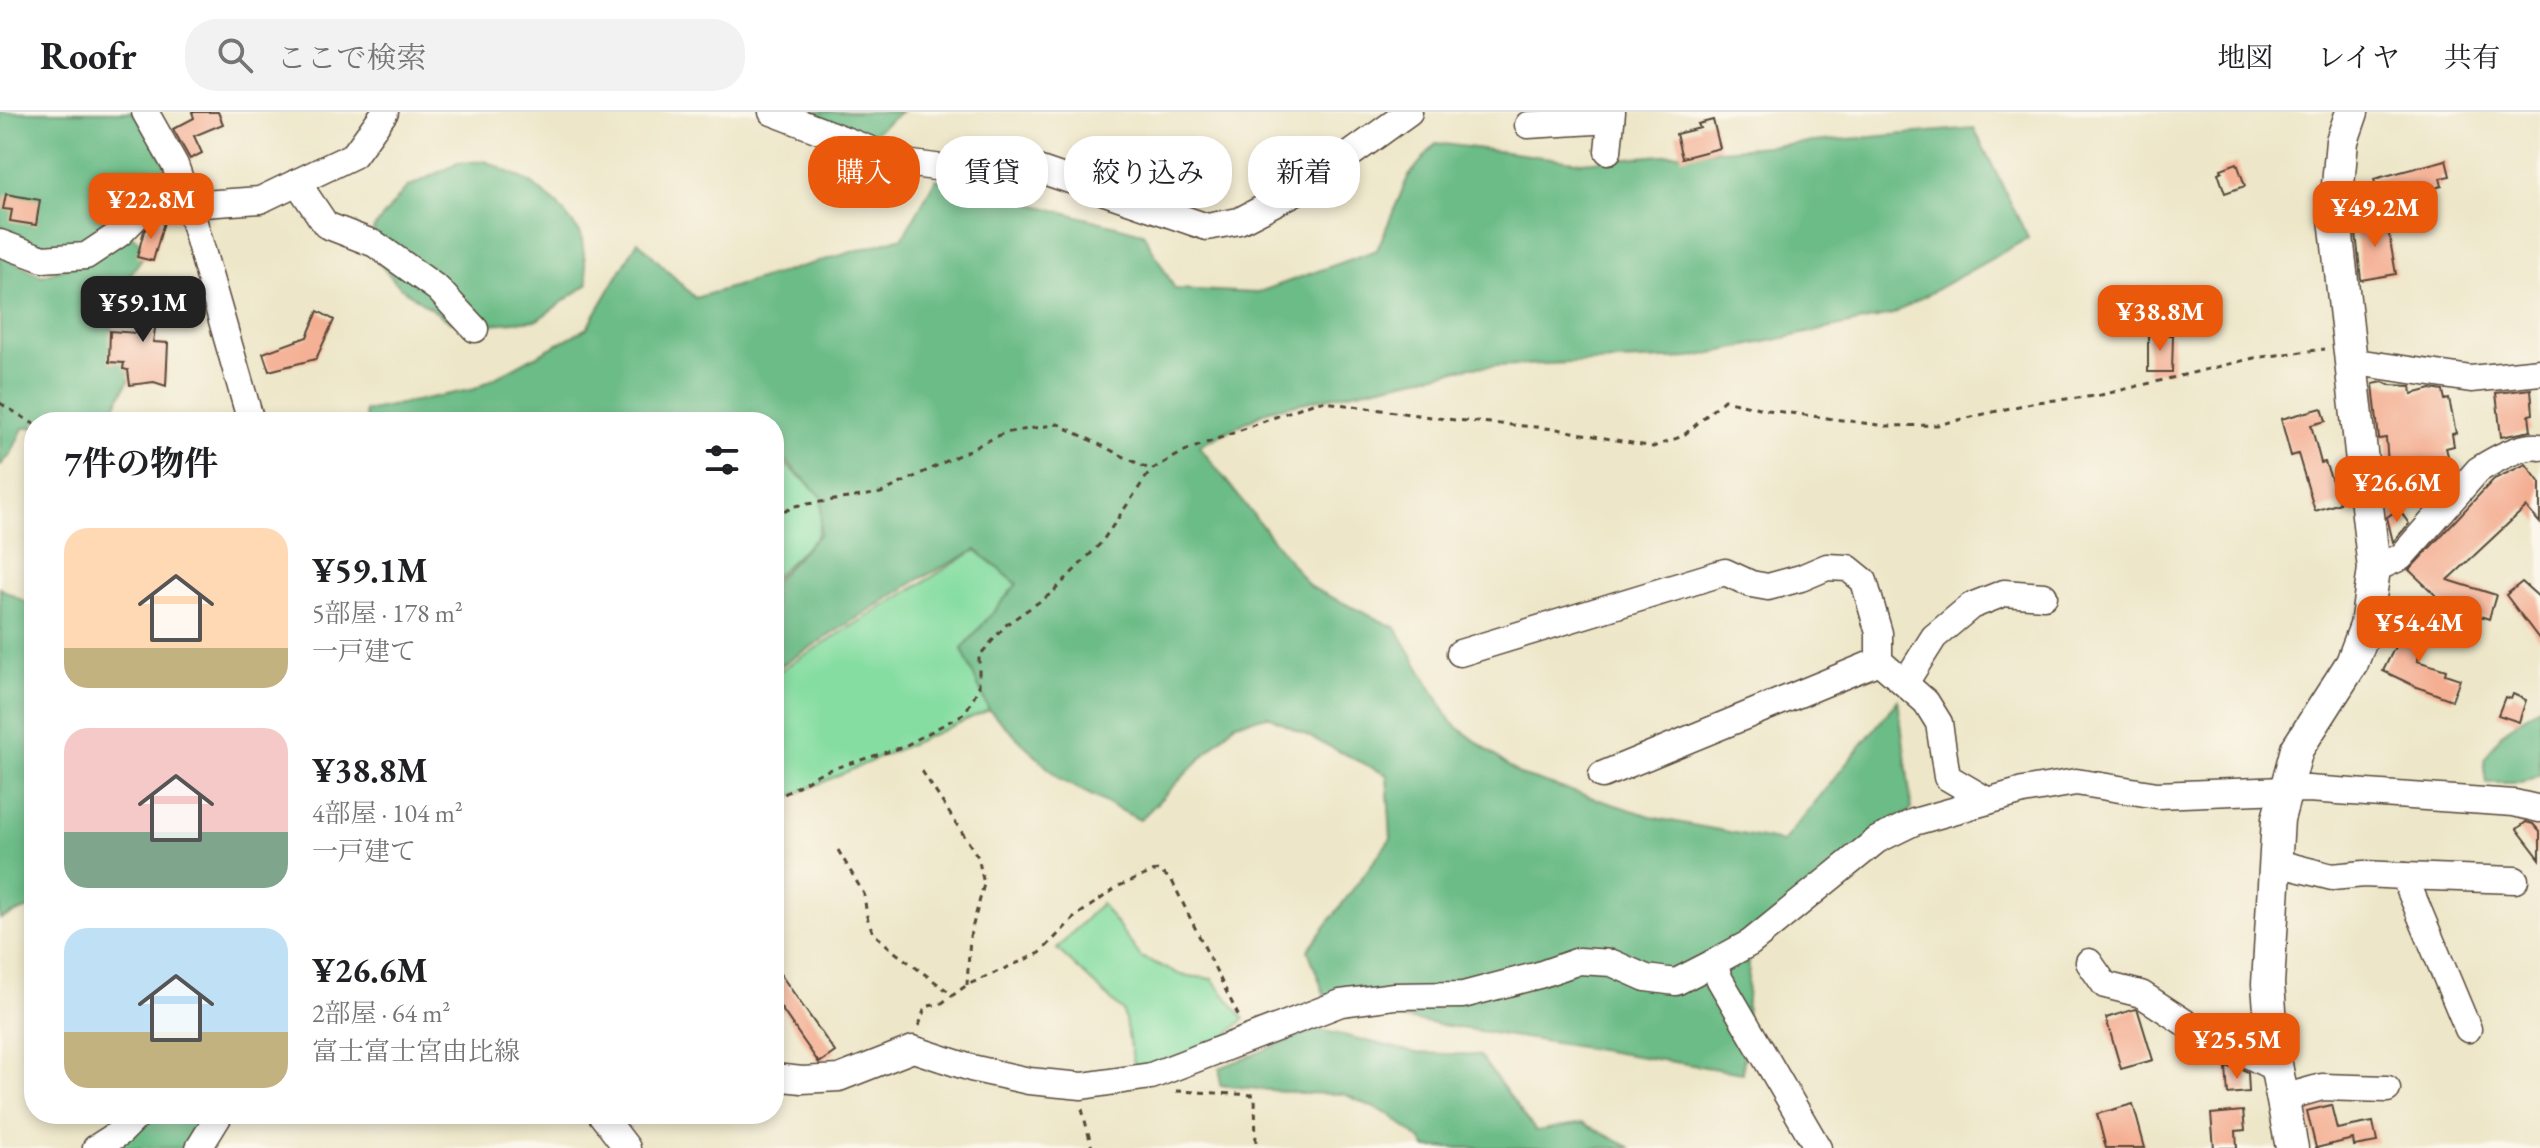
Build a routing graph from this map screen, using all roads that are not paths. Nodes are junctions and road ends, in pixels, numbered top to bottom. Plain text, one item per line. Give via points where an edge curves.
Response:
1 (145, 112) edge
2 (385, 112) edge
3 (772, 112) edge
4 (1409, 112) edge
5 (2352, 112) edge
6 (1611, 116) edge
7 (1528, 125) dead end
8 (1608, 151) dead end
9 (297, 182) junction
10 (189, 205) junction
11 (0, 243) edge
12 (475, 329) dead end
13 (2349, 353) junction
14 (2540, 372) edge
15 (248, 412) edge
16 (2540, 447) edge
17 (2374, 569) junction
18 (2044, 596) dead end
19 (1460, 653) dead end
20 (1879, 661) junction
21 (1905, 683) junction
22 (1602, 775) dead end
23 (2286, 790) junction
24 (1988, 801) junction
25 (2540, 809) edge
26 (2273, 862) junction
27 (2404, 876) junction
28 (2515, 880) dead end
29 (2089, 962) dead end
30 (1713, 963) junction
31 (2468, 1029) dead end
32 (784, 1078) edge
33 (2280, 1084) junction
34 (2387, 1089) dead end
35 (129, 1124) edge
36 (214, 1124) edge
37 (609, 1124) edge
38 (96, 1148) edge
39 (199, 1148) edge
40 (627, 1148) edge
41 (1818, 1148) edge
42 (2292, 1148) edge

1 - 10 street via 175,165
2 - 9 street via 354,155
3 - 4 street via 905,163 950,169 1026,165 1207,227 1239,221 1305,187
5 - 13 main road via 2342,141 2335,218
6 - 7 street
6 - 8 street
9 - 10 street via 260,200
9 - 12 street via 326,225 375,244 438,289
10 - 11 street via 149,204 119,234 86,256 43,259
10 - 15 street
13 - 14 street via 2471,379
13 - 17 main road
16 - 17 street via 2493,460 2478,470 2401,557
17 - 23 main road via 2357,651 2297,749
18 - 21 street via 2004,593 1971,606 1934,637
19 - 20 street via 1725,572 1768,587 1827,567 1848,568 1864,581 1879,633
20 - 21 street
20 - 22 street
21 - 24 street via 1939,723 1947,777
23 - 24 street via 2157,795 2076,782
23 - 25 street via 2514,803
23 - 26 main road
24 - 30 street via 1914,822 1877,840 1750,943
26 - 27 street via 2332,877
26 - 33 main road via 2268,984
27 - 28 street
27 - 31 street
29 - 33 street via 2105,985 2141,994 2210,1046 2241,1051
30 - 32 street via 1676,982 1646,978 1612,963 1579,961 1463,995 1341,1003 1156,1074 1075,1086 1000,1075 913,1049 839,1078
30 - 41 street
33 - 34 street
33 - 42 main road
35 - 38 street
36 - 39 street
37 - 40 street

